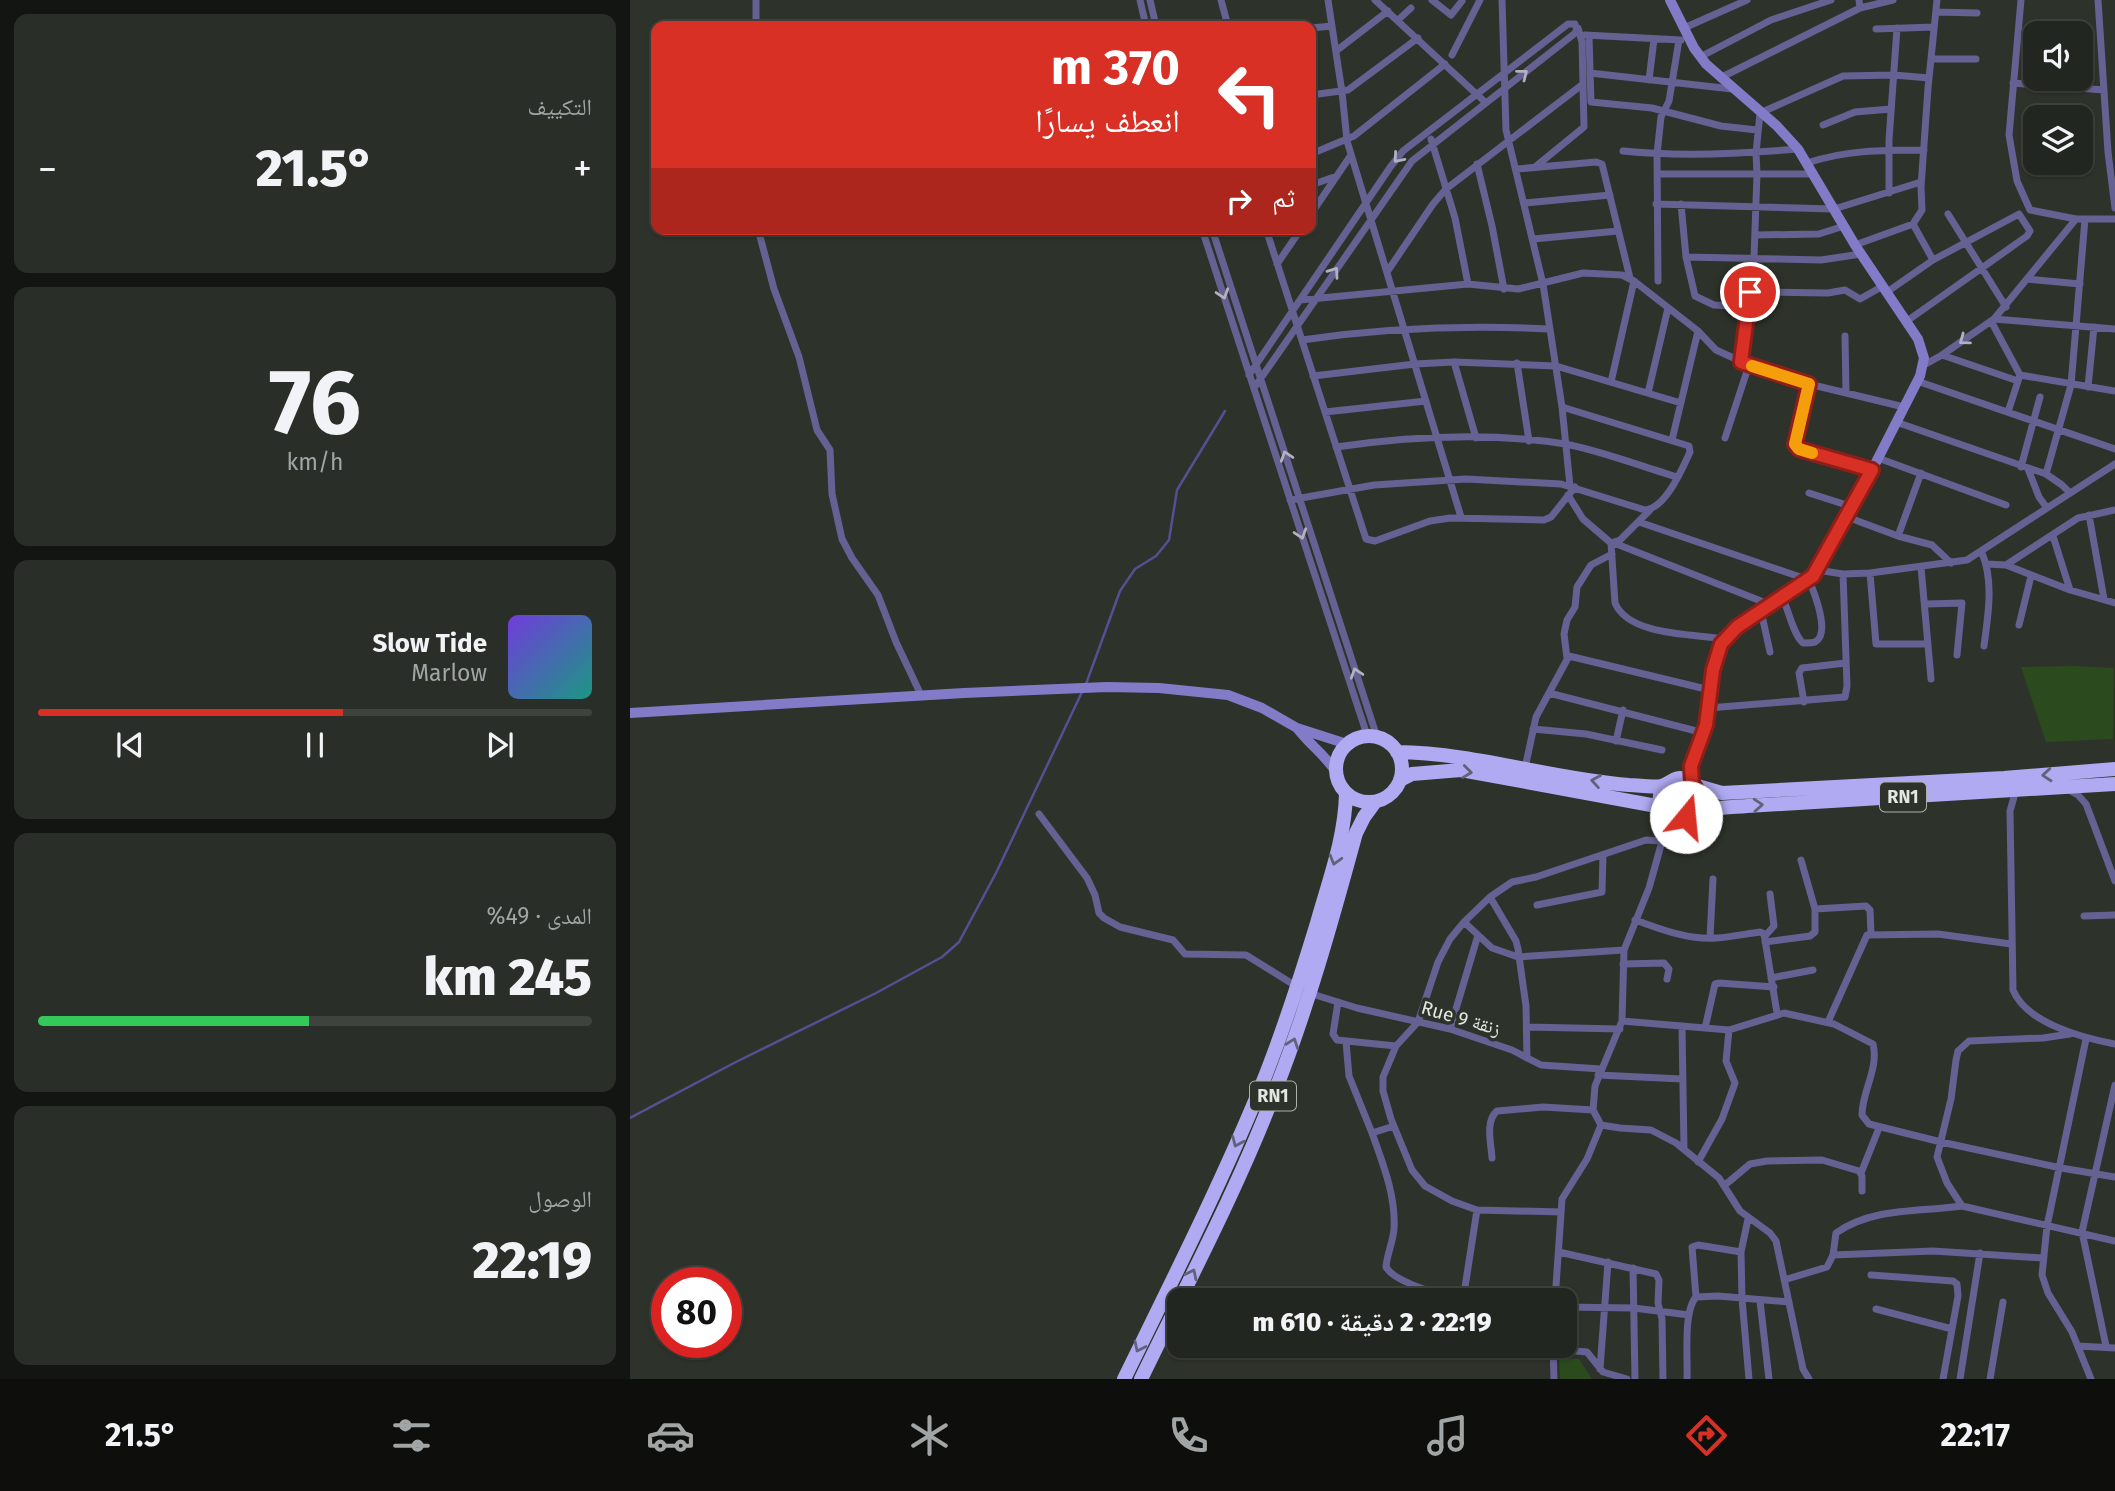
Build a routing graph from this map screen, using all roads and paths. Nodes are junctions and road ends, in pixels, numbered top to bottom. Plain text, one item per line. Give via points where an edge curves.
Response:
1 (756, 0) edge
2 (1140, 0) edge
3 (1150, 0) edge
4 (1221, 0) edge
5 (1328, 0) edge
6 (1376, 0) edge
7 (1432, 0) edge
8 (1480, 0) edge
9 (1502, 0) edge
10 (1670, 0) edge
11 (1747, 0) edge
12 (1832, 0) edge
13 (1893, 0) edge
14 (1937, 0) edge
15 (2021, 0) edge
16 (1462, 1) edge
17 (2098, 2) edge
18 (1859, 4) edge
19 (1410, 8) dead end
20 (1388, 11) junction
21 (1936, 12) junction
22 (1977, 13) dead end
23 (1398, 20) junction
24 (756, 21) edge
25 (1145, 21) edge
26 (1155, 21) edge
27 (1227, 21) edge
28 (1332, 26) junction
29 (1934, 27) junction
30 (1316, 28) edge
31 (1684, 28) junction
32 (1897, 28) junction
33 (1876, 29) dead end
34 (1582, 33) junction
35 (1418, 38) junction
36 (1654, 39) junction
37 (1684, 40) junction
38 (1336, 51) junction
39 (1452, 55) dead end
40 (1700, 57) junction
41 (1931, 59) junction
42 (1976, 59) dead end
43 (1445, 64) junction
44 (1590, 73) junction
45 (1503, 74) junction
46 (1894, 75) junction
47 (1720, 78) junction
48 (1929, 78) junction
49 (1649, 80) junction
50 (1670, 82) junction
51 (1583, 83) junction
52 (2014, 83) junction
53 (1504, 88) junction
54 (1732, 89) junction
55 (2104, 90) junction
56 (1342, 92) junction
57 (1478, 93) junction
58 (1316, 95) edge
59 (1485, 102) junction
60 (1891, 109) junction
61 (1664, 111) junction
62 (1760, 113) junction
63 (1823, 125) dead end
64 (1757, 130) junction
65 (1429, 131) junction
66 (1509, 140) junction
67 (1347, 141) junction
68 (2111, 142) edge
69 (1432, 143) junction
70 (1798, 149) junction
71 (1889, 150) junction
72 (1924, 150) junction
73 (1623, 151) dead end
74 (1316, 152) edge
75 (1755, 153) junction
76 (2112, 153) edge
77 (1657, 154) junction
78 (1351, 155) junction
79 (1807, 163) junction
80 (1477, 164) junction
81 (1534, 167) junction
82 (1517, 169) junction
83 (1657, 174) junction
84 (1757, 174) junction
85 (1814, 174) junction
86 (1337, 176) junction
87 (1922, 182) junction
88 (1316, 183) edge
89 (1446, 188) junction
90 (1889, 193) junction
91 (1610, 195) junction
92 (1366, 203) junction
93 (1525, 203) junction
94 (1656, 204) junction
95 (1681, 204) junction
96 (1756, 205) junction
97 (1316, 207) edge
98 (2115, 208) edge
99 (1834, 209) junction
100 (2030, 210) junction
101 (1948, 214) dead end
102 (2019, 214) junction
103 (1371, 219) junction
104 (2076, 219) junction
105 (2085, 219) junction
106 (2115, 219) edge
107 (1913, 224) junction
108 (1844, 226) junction
109 (1618, 231) junction
110 (760, 235) edge
111 (1204, 235) edge
112 (1214, 235) edge
113 (1268, 235) edge
114 (1297, 235) edge
115 (1755, 235) junction
116 (1533, 239) junction
117 (1964, 243) junction
118 (1858, 249) junction
119 (1686, 257) junction
120 (1754, 258) junction
121 (1933, 260) junction
122 (1277, 264) junction
123 (1981, 268) junction
124 (1387, 272) junction
125 (2027, 279) junction
126 (1632, 280) junction
127 (1658, 281) dead end
128 (1468, 284) junction
129 (1543, 284) junction
130 (2080, 284) junction
131 (1504, 289) junction
132 (1885, 289) junction
133 (1392, 290) junction
134 (1750, 292) junction
135 (1316, 298) junction
136 (1300, 300) junction
137 (1748, 307) junction
138 (2006, 307) junction
139 (1668, 308) junction
140 (1292, 311) junction
141 (1993, 320) junction
142 (1907, 321) junction
143 (1297, 326) junction
144 (2077, 326) junction
145 (2094, 327) junction
146 (1404, 329) junction
147 (1550, 329) junction
148 (2115, 329) edge
149 (1698, 331) junction
150 (1845, 336) dead end
151 (1302, 340) junction
152 (1942, 355) junction
153 (1454, 362) junction
154 (1517, 363) junction
155 (1415, 364) junction
156 (1745, 364) junction
157 (1256, 365) junction
158 (1924, 365) junction
159 (1556, 366) junction
160 (1249, 375) junction
161 (1313, 376) junction
162 (2019, 378) junction
163 (1260, 379) junction
164 (1917, 381) junction
165 (1611, 382) junction
166 (1809, 384) junction
167 (2071, 385) junction
168 (2088, 387) junction
169 (1254, 388) junction
170 (2115, 391) edge
171 (1648, 393) junction
172 (1846, 393) junction
173 (2040, 397) dead end
174 (1426, 401) junction
175 (1681, 403) junction
176 (1562, 407) junction
177 (1904, 407) junction
178 (1325, 412) junction
179 (2008, 412) junction
180 (2033, 421) junction
181 (1896, 422) junction
182 (2058, 430) junction
183 (1437, 438) junction
184 (1476, 438) junction
185 (1725, 438) dead end
186 (1529, 440) junction
187 (1672, 440) junction
188 (1567, 444) junction
189 (1336, 447) junction
190 (2115, 449) edge
191 (1878, 458) junction
192 (2115, 464) edge
193 (2025, 468) junction
194 (1872, 470) junction
195 (1921, 473) junction
196 (2046, 474) junction
197 (1677, 477) junction
198 (1450, 479) junction
199 (1572, 486) junction
200 (1350, 488) junction
201 (1809, 493) dead end
202 (2070, 493) junction
203 (1568, 495) junction
204 (1299, 498) junction
205 (1290, 500) junction
206 (2006, 505) dead end
207 (2047, 508) junction
208 (1650, 510) junction
209 (2115, 510) edge
210 (1850, 512) junction
211 (2090, 515) junction
212 (1461, 517) junction
213 (1639, 522) junction
214 (1898, 536) junction
215 (2053, 536) junction
216 (1612, 543) junction
217 (1982, 553) junction
218 (1612, 554) junction
219 (1951, 562) junction
220 (1987, 564) junction
221 (2006, 565) junction
222 (1921, 567) junction
223 (1817, 570) junction
224 (1870, 573) junction
225 (1843, 574) junction
226 (2031, 576) junction
227 (1809, 580) junction
228 (2070, 590) junction
229 (1783, 598) junction
230 (2104, 599) junction
231 (2115, 603) edge
232 (1926, 604) junction
233 (1766, 608) junction
234 (2019, 625) dead end
235 (1725, 639) junction
236 (1928, 644) junction
237 (1984, 646) dead end
238 (1770, 652) dead end
239 (1957, 655) dead end
240 (1567, 658) junction
241 (1846, 663) junction
242 (1931, 679) dead end
243 (1710, 690) junction
244 (1549, 693) junction
245 (921, 695) junction
246 (1804, 702) junction
247 (1708, 708) junction
248 (1623, 710) junction
249 (630, 713) edge
250 (1297, 728) junction
251 (1533, 729) junction
252 (1704, 733) junction
253 (1372, 736) junction
254 (1616, 741) junction
255 (1347, 744) junction
256 (1662, 750) dead end
257 (1397, 752) junction
258 (1693, 756) junction
259 (1525, 768) junction
260 (2115, 769) edge
261 (1336, 772) junction
262 (1401, 780) junction
263 (1669, 782) junction
264 (1693, 784) junction
265 (2115, 785) edge
266 (2094, 786) junction
267 (2058, 787) junction
268 (2017, 790) junction
269 (1996, 792) junction
270 (1346, 794) junction
271 (1375, 802) junction
272 (1666, 811) junction
273 (2010, 811) junction
274 (2090, 812) junction
275 (1039, 814) dead end
276 (1691, 814) junction
277 (1662, 841) junction
278 (1604, 855) junction
279 (1801, 860) dead end
280 (1713, 879) dead end
281 (2115, 881) edge
282 (1770, 894) dead end
283 (1490, 897) junction
284 (1537, 905) dead end
285 (1815, 909) junction
286 (2115, 915) edge
287 (2084, 916) dead end
288 (1635, 920) junction
289 (1464, 922) junction
290 (1871, 934) junction
291 (1478, 936) junction
292 (1710, 938) junction
293 (1765, 939) junction
294 (2011, 944) junction
295 (1624, 950) junction
296 (1518, 957) junction
297 (1623, 964) junction
298 (1813, 970) dead end
299 (1771, 978) junction
300 (1667, 979) dead end
301 (1297, 987) junction
302 (1774, 988) junction
303 (1311, 994) junction
304 (1338, 1002) junction
305 (1777, 1013) junction
306 (1418, 1022) junction
307 (1828, 1022) junction
308 (1621, 1025) junction
309 (1682, 1026) junction
310 (1527, 1027) junction
311 (1706, 1028) junction
312 (1450, 1029) junction
313 (1729, 1030) junction
314 (2070, 1034) junction
315 (2086, 1039) junction
316 (1346, 1042) junction
317 (2115, 1044) edge
318 (1396, 1046) junction
319 (1527, 1058) junction
320 (1600, 1072) junction
321 (1682, 1079) junction
322 (2115, 1085) edge
323 (1594, 1110) junction
324 (1394, 1125) junction
325 (1601, 1125) junction
326 (1879, 1128) junction
327 (1372, 1133) junction
328 (1941, 1142) junction
329 (1684, 1149) junction
330 (1492, 1158) dead end
331 (1698, 1162) junction
332 (2061, 1168) junction
333 (1861, 1173) junction
334 (2097, 1174) junction
335 (2115, 1177) edge
336 (1726, 1185) junction
337 (1862, 1191) dead end
338 (1962, 1206) junction
339 (1477, 1210) junction
340 (1561, 1212) junction
341 (1748, 1219) junction
342 (2048, 1226) junction
343 (2082, 1233) junction
344 (2115, 1241) edge
345 (1559, 1252) junction
346 (1741, 1252) junction
347 (1980, 1253) junction
348 (1833, 1255) junction
349 (2042, 1258) junction
350 (1608, 1262) junction
351 (1633, 1268) junction
352 (1871, 1275) dead end
353 (1784, 1280) junction
354 (1425, 1288) edge
355 (1465, 1288) edge
356 (1556, 1288) edge
357 (1696, 1297) junction
358 (1741, 1299) junction
359 (1760, 1301) junction
360 (1789, 1302) junction
361 (2003, 1302) dead end
362 (1577, 1307) edge
363 (1604, 1308) junction
364 (1634, 1308) junction
365 (1876, 1309) dead end
366 (1660, 1311) junction
367 (1689, 1315) junction
368 (1952, 1329) junction
369 (2078, 1346) junction
370 (2106, 1346) junction
371 (2115, 1348) edge
372 (1577, 1351) edge
373 (1553, 1358) edge
374 (1600, 1369) junction
375 (1805, 1378) edge
376 (1124, 1379) edge
377 (1140, 1379) edge
378 (1554, 1379) edge
379 (1627, 1379) edge
380 (1634, 1379) edge
381 (1663, 1379) edge
382 (1687, 1379) edge
383 (1749, 1379) edge
384 (1769, 1379) edge
385 (1943, 1379) edge
386 (1960, 1379) edge
387 (1990, 1379) edge
388 (2091, 1379) edge

1 - 24 street
2 - 25 street
3 - 26 street
4 - 27 street
5 - 28 street
6 - 20 street
7 - 16 street via 1451,15
8 - 39 street
9 - 45 street
10 - 31 street
11 - 31 street
12 - 40 street via 1771,20
13 - 18 street
14 - 21 street
15 - 52 street
17 - 55 street
18 - 47 street
19 - 23 street
20 - 23 street
20 - 38 street
21 - 22 street
21 - 29 street
23 - 35 street
28 - 30 street
28 - 38 street
29 - 32 street
29 - 41 street
31 - 37 street
32 - 33 street
32 - 46 street
34 - 36 street
34 - 44 street
34 - 45 street via 1568,24
34 - 51 street
53 -> 34 street via 1574,34
35 - 43 street
35 - 56 street
36 - 37 street
36 - 49 street
37 - 40 street
37 - 50 street
38 - 56 street
40 - 47 street
41 - 42 street
41 - 48 street
43 - 57 street
43 - 67 street
44 - 49 street
44 - 61 street via 1591,102
45 - 53 street
45 - 57 street
46 - 48 street
46 - 60 street
46 - 62 street via 1843,76
47 - 54 street
48 - 72 street
49 - 50 street
50 - 54 street
50 - 61 street
51 - 66 street
51 - 81 street via 1583,129
52 - 55 street
52 - 100 street via 2008,135 2017,181
53 - 59 street
53 - 66 street
54 - 62 street
55 - 68 street
56 - 58 street
56 - 67 street
57 - 59 street
57 - 65 street
59 - 69 street
60 - 63 street via 1855,112
60 - 71 street
61 - 64 street
61 - 77 street
62 - 64 street
62 - 70 street
64 - 75 street
65 - 69 street
65 -> 92 street via 1397,159
66 - 80 street
66 - 82 street
67 - 74 street
67 - 78 street
68 - 76 street
69 - 89 street
69 - 103 street via 1407,167
70 - 75 street
70 - 79 street
71 - 72 street
71 - 79 street via 1843,152
71 - 90 street
72 - 87 street
73 - 77 street
75 - 77 street
75 - 84 street
76 - 98 street
77 - 83 street
78 - 86 street
78 - 92 street
79 - 85 street
80 - 89 street
80 - 131 street
81 - 82 street
81 - 91 street via 1599,162
82 - 93 street
83 - 84 street
83 - 94 street
84 - 85 street
84 - 96 street
85 - 99 street
86 - 88 street
86 - 97 street
87 - 90 street
87 - 107 street via 1922,210
89 - 124 street
89 - 128 street
90 - 99 street
91 - 93 street
91 - 109 street
92 - 103 street
92 - 136 street
93 - 116 street
94 - 95 street
94 - 127 street
95 - 96 street
95 - 119 street
96 - 99 street
96 - 115 street
99 - 108 street
100 - 102 street
100 - 104 street
101 - 117 street
102 - 117 street
102 - 123 street via 2030,233
103 - 124 street
135 -> 103 street
104 - 105 street
104 - 125 street
105 - 106 street
105 - 130 street
107 - 118 street
107 - 121 street
108 - 115 street via 1819,234
108 - 118 street
109 - 116 street
109 - 126 street
110 - 245 street via 817,430 830,450 832,494 842,539 878,595
111 -> 160 street
112 - 157 street
113 - 122 street
114 - 122 street
115 - 120 street
116 - 129 street
117 - 121 street
117 - 123 street
118 - 120 street via 1821,260
118 - 132 street
119 - 120 street
119 - 137 street via 1692,290 1699,299 1714,305
120 - 134 street
121 - 132 street
122 - 140 street
123 - 138 street
123 - 142 street
124 - 133 street
125 - 130 street
125 - 138 street
126 - 129 street via 1595,273
126 - 139 street
126 - 165 street
128 - 131 street
128 - 133 street
129 - 131 street
129 - 147 street
130 - 144 street
132 - 134 street via 1860,299 1845,290
132 - 142 street
133 - 135 street
133 - 146 street
134 - 137 street
135 - 136 street
135 - 143 street
136 - 140 street
137 - 156 street
138 - 141 street
139 - 149 street
139 - 171 street
140 - 143 street
140 - 157 street
141 - 144 street
141 -> 152 street
141 - 162 street
142 - 158 street via 1921,345
143 - 151 street
143 - 163 street
144 - 145 street
144 - 167 street
145 - 148 street
145 - 168 street
146 - 147 street
146 - 151 street
146 - 155 street
147 - 159 street
149 - 156 street via 1716,350
149 - 175 street
150 - 172 street
151 - 161 street
152 - 158 street
152 - 162 street
153 - 154 street
153 - 155 street
153 - 184 street
154 - 159 street
154 - 186 street
155 - 161 street
155 - 174 street
156 - 166 street
156 - 185 street
157 - 160 street
157 - 163 street
158 - 164 street
159 - 165 street
159 - 176 street
160 - 169 street
161 - 178 street
162 - 167 street
162 - 179 street
163 - 169 street
204 -> 163 street
164 - 177 street
164 - 179 street
165 - 171 street
166 - 172 street
166 - 194 street via 1795,444
167 - 168 street
167 - 182 street
168 - 170 street
169 - 205 street
171 - 175 street
172 - 177 street
173 - 180 street
174 - 178 street
174 - 183 street
175 - 187 street
176 - 187 street
176 - 188 street
177 - 181 street
178 - 189 street
179 - 180 street
180 - 182 street
180 - 193 street
181 - 191 street
181 - 193 street
182 - 190 street
182 - 196 street
183 - 184 street
183 - 189 street
183 - 198 street
184 - 186 street
186 - 188 street
187 - 197 street via 1691,450
188 - 197 street
188 - 199 street
189 - 200 street
191 - 194 street
191 - 195 street
192 - 202 street
193 - 196 street
193 - 207 street
194 - 210 street
195 - 206 street
195 - 214 street
196 - 202 street
197 - 208 street
198 - 199 street
198 - 200 street
198 - 212 street
199 - 203 street
199 - 208 street
200 - 204 street
200 - 212 street via 1365,536 1371,541 1430,521
201 - 210 street
202 - 207 street
203 - 212 street via 1544,520
203 - 216 street via 1583,519
204 - 205 street
253 -> 204 street
205 -> 253 street
207 - 217 street
208 - 213 street
209 - 211 street
210 - 214 street
210 - 223 street
211 - 215 street
211 - 230 street
213 - 216 street
213 - 227 street
214 - 219 street via 1932,545
215 - 221 street
215 - 228 street
216 - 218 street
216 - 233 street
217 - 219 street
217 - 220 street
218 - 235 street via 1615,603 1628,620
218 - 240 street via 1591,565 1577,587 1564,634
219 - 222 street
220 - 221 street
220 - 237 street
221 - 226 street
222 - 224 street
222 - 232 street
223 - 225 street
223 - 227 street
224 - 225 street
224 - 236 street via 1876,644
225 - 241 street
226 - 228 street
226 - 234 street
227 - 229 street
227 - 229 street via 1821,618 1819,639 1803,643 1796,638
228 - 230 street
229 - 233 street
230 - 231 street
232 - 236 street
232 - 239 street via 1962,603
233 - 235 street
233 - 238 street
235 - 243 street via 1715,660
236 - 242 street
240 - 243 street
240 - 244 street
241 - 246 street via 1845,697
241 - 246 street via 1802,668
243 - 247 street
244 - 248 street
244 - 251 street
245 - 249 street
245 - 250 street via 1107,687 1186,689 1228,695
246 - 247 street
247 - 252 street
248 - 252 street
248 - 254 street
250 - 255 street
250 - 261 street
251 - 254 street
251 - 259 street
252 - 258 street
253 - 255 highway
253 - 257 highway
254 - 256 street
255 - 261 highway via 1338,757
257 - 259 highway, RN1 via 1450,754
257 - 262 highway
258 - 263 street
258 - 264 street
263 -> 259 highway, RN1 via 1611,783
260 -> 264 highway, RN1 via 1722,793
261 - 270 highway, RN1
262 - 271 highway, RN1 via 1386,798
262 -> 272 highway, RN1 via 1412,774 1461,770
263 - 264 highway, RN1 via 1683,779
263 - 272 highway via 1659,800
264 - 276 highway via 1699,797
265 - 266 highway, RN1
266 - 267 highway, RN1
266 - 274 street
267 - 268 highway, RN1
267 - 274 street via 2078,795
268 - 269 highway, RN1
268 - 273 street
269 - 273 street via 2006,799
276 -> 269 highway, RN1 via 1747,806
270 - 271 highway via 1359,802
270 -> 301 highway, RN1 via 1345,825
271 - 303 highway, RN1 via 1356,834
272 - 276 highway, RN1 via 1681,818
272 - 277 street
272 - 277 street
273 - 294 street
274 - 281 street
275 - 301 street, Rue 9 زنقة via 1087,878 1099,913 1113,924 1173,940 1185,954 1246,955
277 - 278 street via 1646,840
277 - 288 street
278 - 283 street via 1512,882
278 - 284 street via 1602,892
279 - 285 street
280 - 292 street
282 - 293 street via 1774,926
283 - 289 street
283 - 296 street via 1516,941
285 - 290 street via 1866,906
285 - 293 street via 1814,935
286 - 287 street
288 - 292 street via 1669,932
288 - 295 street
289 - 291 street
289 - 306 street via 1438,962
290 - 294 street via 1938,934
290 - 307 street via 1865,937
291 - 296 street via 1492,948
291 - 312 street
292 - 293 street via 1760,932
293 - 299 street
294 - 314 street via 2015,996
295 - 296 street
295 - 297 street
296 - 310 street
297 - 300 street via 1664,963 1669,968
297 - 308 street
298 - 299 street
299 - 302 street
301 - 303 street, Rue 9 زنقة
301 -> 376 highway, RN1 via 1228,1165
302 - 305 street
302 - 311 street via 1715,984
303 - 304 street, Rue 9 زنقة
377 -> 303 highway, RN1 via 1254,1141
304 - 306 street, Rue 9 زنقة
304 - 316 street via 1334,1034
305 - 307 street
305 - 313 street
306 - 312 street, Rue 9 زنقة
306 - 318 street
307 - 326 street via 1873,1044 1874,1065 1862,1115 1864,1121
308 - 309 street
308 - 310 street
308 - 320 street
309 - 311 street
309 - 321 street
310 - 319 street
311 - 313 street
312 - 319 street, Rue 9 زنقة
313 - 331 street via 1726,1061 1735,1083
314 - 315 street
314 - 328 street via 1964,1044 1958,1051
315 - 317 street
315 - 332 street
316 - 318 street
316 - 327 street via 1349,1076
318 - 324 street via 1383,1077
319 - 320 street, Rue 9 زنقة via 1550,1067
320 - 321 street, Rue 9 زنقة
320 - 323 street
321 - 329 street
322 - 334 street
323 - 325 street
323 - 330 street via 1543,1107 1497,1111 1490,1122
324 - 327 street
324 - 339 street via 1417,1178 1436,1193
325 - 329 street via 1651,1130
325 - 340 street via 1587,1159 1565,1193
326 - 328 street
326 - 333 street
327 - 354 street via 1392,1200 1394,1227 1388,1271
328 - 332 street
328 - 338 street via 1938,1163
329 - 331 street
331 - 336 street
332 - 334 street
332 - 342 street
333 - 336 street via 1822,1160 1768,1161 1745,1167
333 - 337 street
334 - 335 street
334 - 343 street
336 - 341 street
338 - 342 street
338 - 348 street via 1905,1210 1864,1220 1836,1233
339 - 340 street
339 - 355 street
340 - 345 street
341 - 346 street
341 - 353 street via 1776,1241
342 - 343 street
342 - 349 street
343 - 344 street
343 - 370 street
345 - 350 street
345 - 356 street
346 - 357 street via 1692,1247
346 - 358 street
347 - 348 street
347 - 349 street
347 - 386 street
348 - 353 street via 1823,1269
349 - 369 street via 2044,1284
350 - 351 street
350 - 363 street
351 - 364 street
351 - 366 street via 1658,1276
352 - 368 street via 1956,1282
353 - 360 street
357 - 358 street
357 - 367 street
358 - 359 street
358 - 383 street
359 - 360 street
359 - 384 street
360 - 375 street
361 - 387 street
362 - 363 street
363 - 364 street
363 - 374 street
364 - 366 street
364 - 380 street
365 - 368 street
366 - 367 street
366 - 381 street
367 - 382 street
368 - 385 street
369 - 370 street
369 - 388 street
370 - 371 street
372 - 374 street via 1587,1352
373 - 378 street
374 - 379 street

